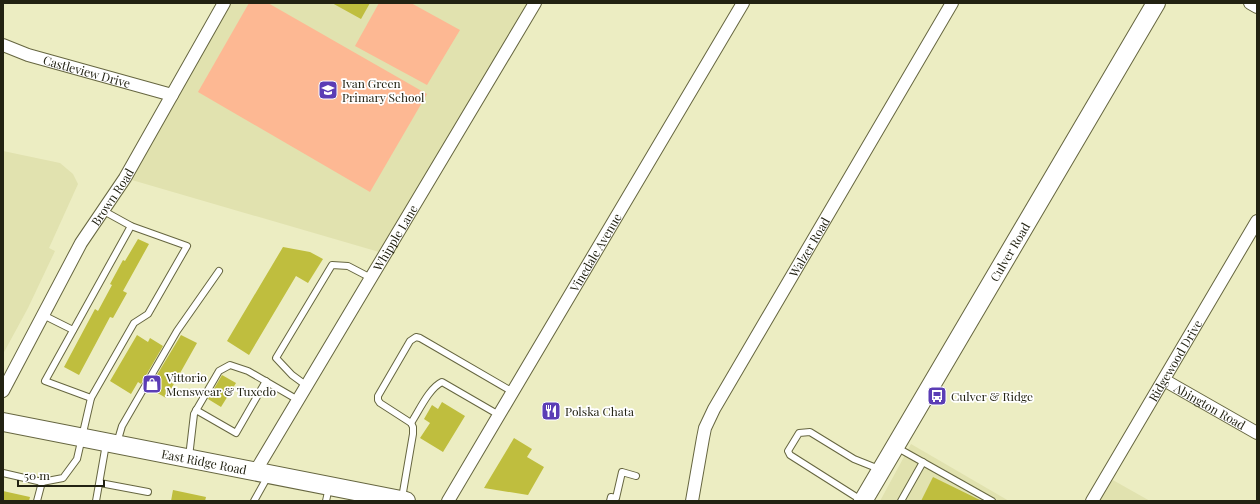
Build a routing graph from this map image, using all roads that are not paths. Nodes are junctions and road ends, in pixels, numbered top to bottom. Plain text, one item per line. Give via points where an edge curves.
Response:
1 (224, 3) edge
2 (535, 3) edge
3 (743, 3) edge
4 (952, 3) edge
5 (1156, 3) edge
6 (1250, 3) edge
7 (1257, 7) edge
8 (3, 45) edge
9 (172, 95) junction
10 (102, 210) junction
11 (1257, 220) edge
12 (131, 226) junction
13 (219, 271) dead end
14 (371, 278) junction
15 (43, 315) junction
16 (73, 330) junction
17 (1164, 380) junction
18 (266, 381) junction
19 (307, 386) junction
20 (3, 391) edge
21 (513, 392) junction
22 (91, 398) junction
23 (298, 400) junction
24 (196, 410) junction
25 (499, 416) junction
26 (3, 422) edge
27 (411, 423) junction
28 (1257, 433) edge
29 (82, 438) junction
30 (111, 443) junction
31 (895, 446) junction
32 (188, 458) junction
33 (923, 462) junction
34 (881, 470) junction
35 (3, 473) edge
36 (262, 473) junction
37 (636, 476) dead end
38 (42, 482) junction
39 (100, 483) junction
40 (148, 492) dead end
41 (328, 493) edge
42 (379, 498) edge
43 (37, 501) edge
44 (96, 501) edge
45 (254, 501) edge
46 (404, 501) edge
47 (448, 501) edge
48 (610, 501) edge
49 (692, 501) edge
50 (863, 501) edge
51 (901, 501) edge
52 (992, 501) edge
53 (1092, 501) edge

1 - 9 street, Brown Road
2 - 14 street, Whipple Lane
3 - 21 street, Vinedale Avenue
4 - 49 street, Walzer Road via 714,409 705,428
5 - 31 main road, Culver Road
6 - 7 street
8 - 9 street, Castleview Drive
9 - 10 street, Brown Road via 125,178
10 - 12 lane
10 - 15 street, Brown Road via 81,243
11 - 17 street, Ridgewood Drive
12 - 16 lane
12 - 22 lane via 187,246 148,314 134,323
13 - 30 lane via 177,331
14 - 19 street, Whipple Lane
14 - 19 lane via 348,266 332,265 276,358 292,376
15 - 16 lane
15 - 20 street, Brown Road
16 - 22 lane via 45,381
17 - 28 street, Abington Road
17 - 53 street, Ridgewood Drive
18 - 23 lane
18 - 24 lane via 230,365 219,371
18 - 24 lane via 236,433
19 - 23 street, Whipple Lane
21 - 25 street, Vinedale Avenue
21 - 27 lane via 416,337 410,341 378,396 380,403
22 - 29 lane
23 - 36 street, Whipple Lane
24 - 32 lane
25 - 27 lane via 442,382 431,391
25 - 47 street, Vinedale Avenue
26 - 29 main road, East Ridge Road
27 - 46 lane via 414,434
29 - 30 main road, East Ridge Road
29 - 38 lane via 77,459 63,478
30 - 32 main road, East Ridge Road
30 - 39 lane
31 - 33 lane
31 - 34 main road, Culver Road
32 - 36 main road, East Ridge Road
33 - 51 lane
33 - 52 lane
34 - 50 main road, Culver Road
34 - 50 lane via 854,459 810,432 799,432 788,451 790,455
35 - 38 lane
36 - 41 main road, East Ridge Road
36 - 45 lane
37 - 48 lane via 622,472 616,498 611,497
38 - 43 lane
39 - 40 lane
39 - 44 lane
41 - 42 main road, East Ridge Road
42 - 46 main road, East Ridge Road

